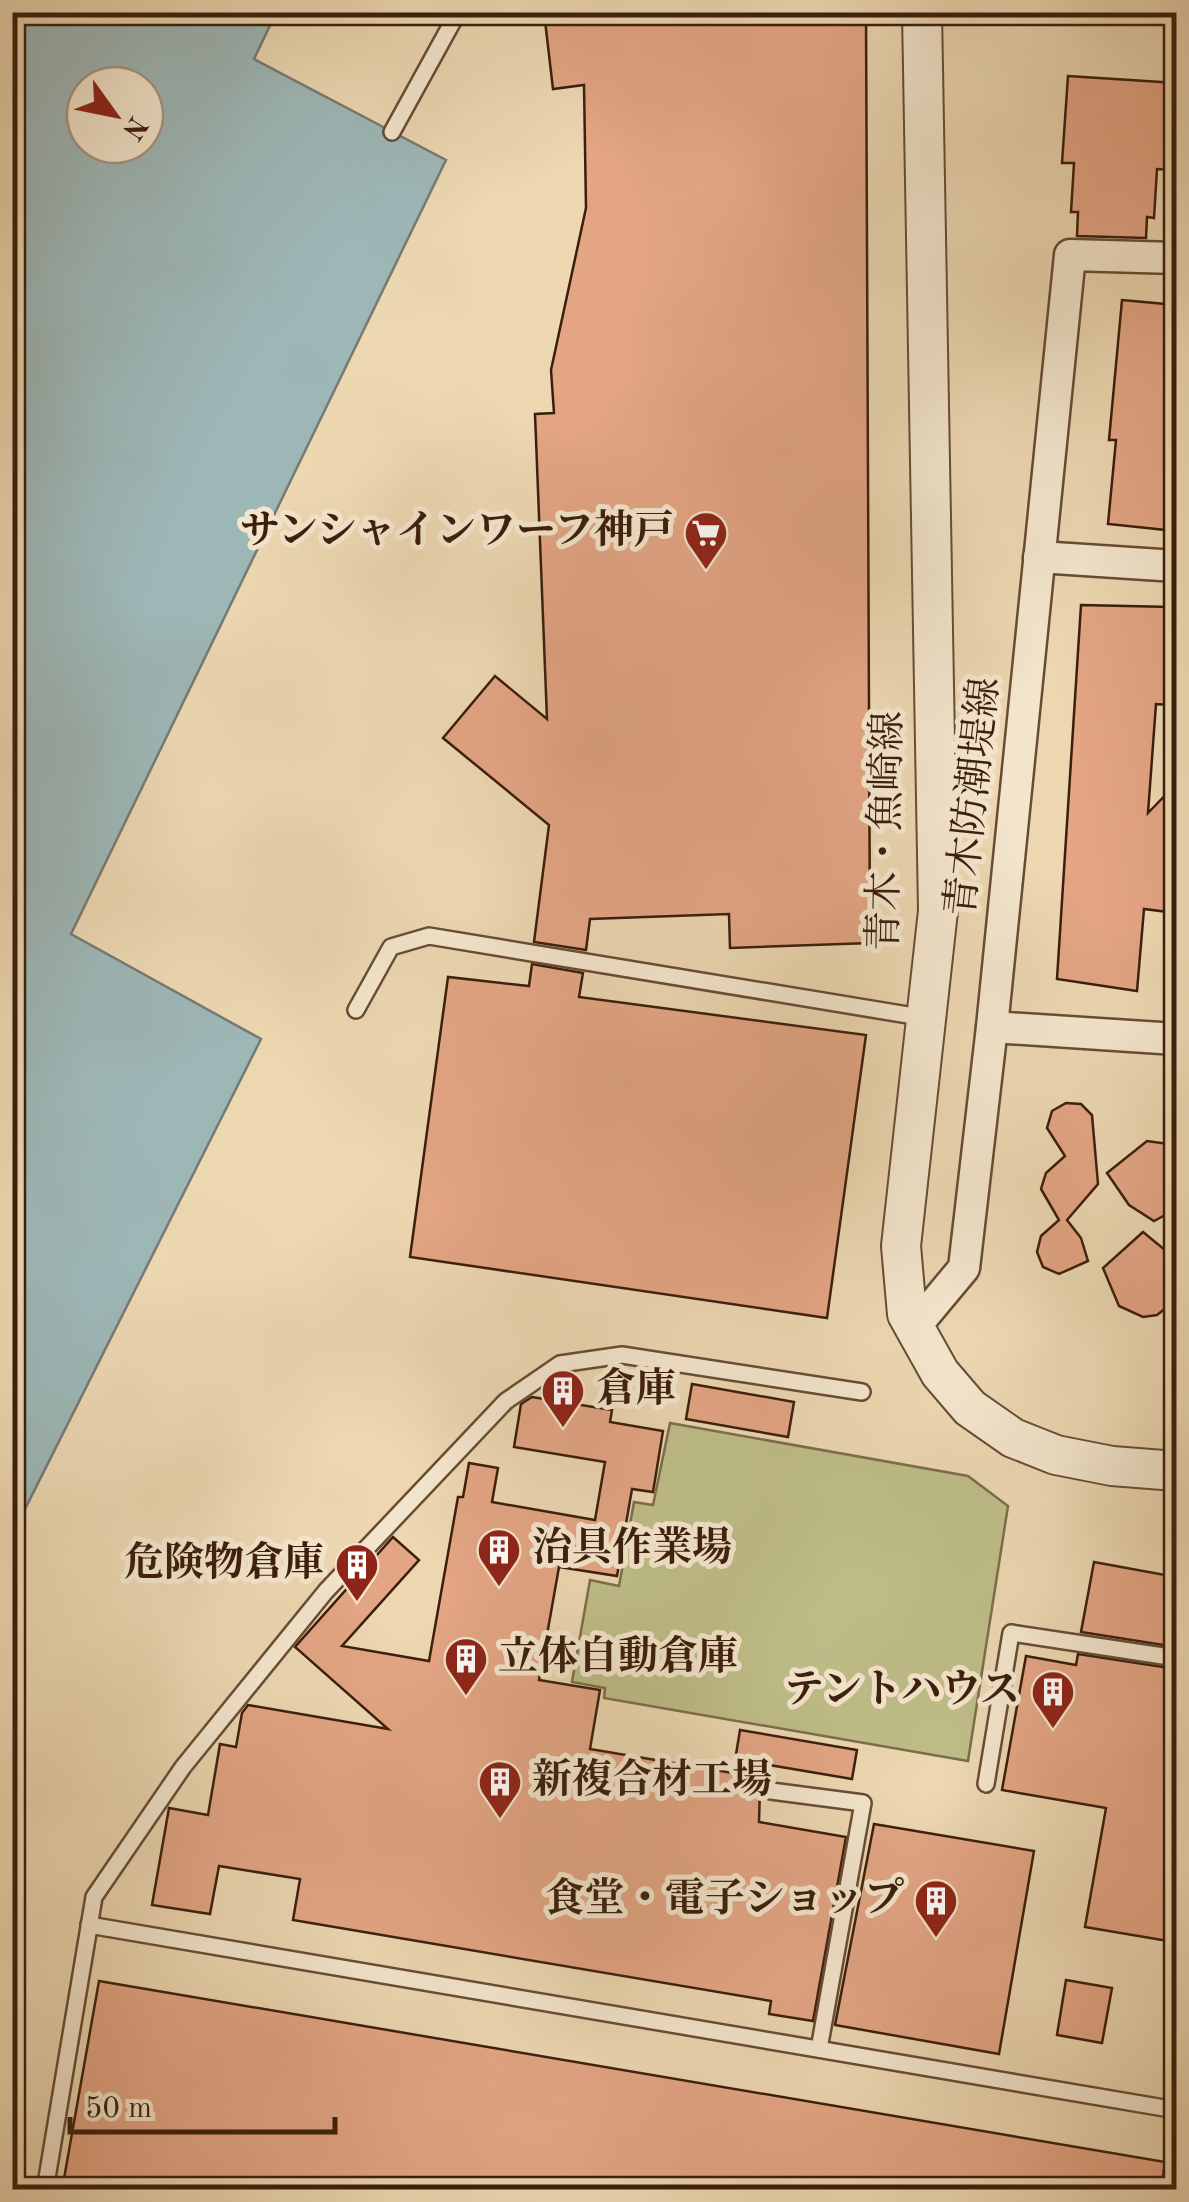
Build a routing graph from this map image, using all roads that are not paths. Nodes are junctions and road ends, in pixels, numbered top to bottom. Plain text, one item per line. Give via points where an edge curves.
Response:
1 (458, 12) edge
2 (922, 12) edge
3 (392, 132) dead end
4 (1176, 258) edge
5 (1038, 557) junction
6 (1176, 566) edge
7 (356, 1010) dead end
8 (926, 1018) junction
9 (992, 1027) junction
10 (1176, 1039) edge
11 (914, 1328) junction
12 (862, 1392) dead end
13 (1176, 1471) edge
14 (1176, 1658) edge
15 (986, 1784) dead end
16 (771, 1791) dead end
17 (90, 1925) junction
18 (819, 2049) junction
19 (1176, 2110) edge
20 (45, 2190) edge

1 - 3 lane
2 - 8 street, 青木・魚崎線 via 938,824 938,910
4 - 5 street, 青木防潮堤線 via 1070,255
5 - 6 street
5 - 9 street, 青木防潮堤線
7 - 8 lane via 391,947 429,936
8 - 11 street, 青木・魚崎線 via 901,1246
9 - 10 street
9 - 11 street, 青木防潮堤線 via 964,1268
11 - 13 street, 青木・魚崎線 via 970,1408 1013,1438 1056,1455
12 - 17 lane via 622,1355 560,1364 506,1401 326,1591 183,1768 94,1897
14 - 15 lane via 1011,1633
16 - 18 lane via 863,1804
17 - 18 lane
17 - 20 lane
18 - 19 lane

